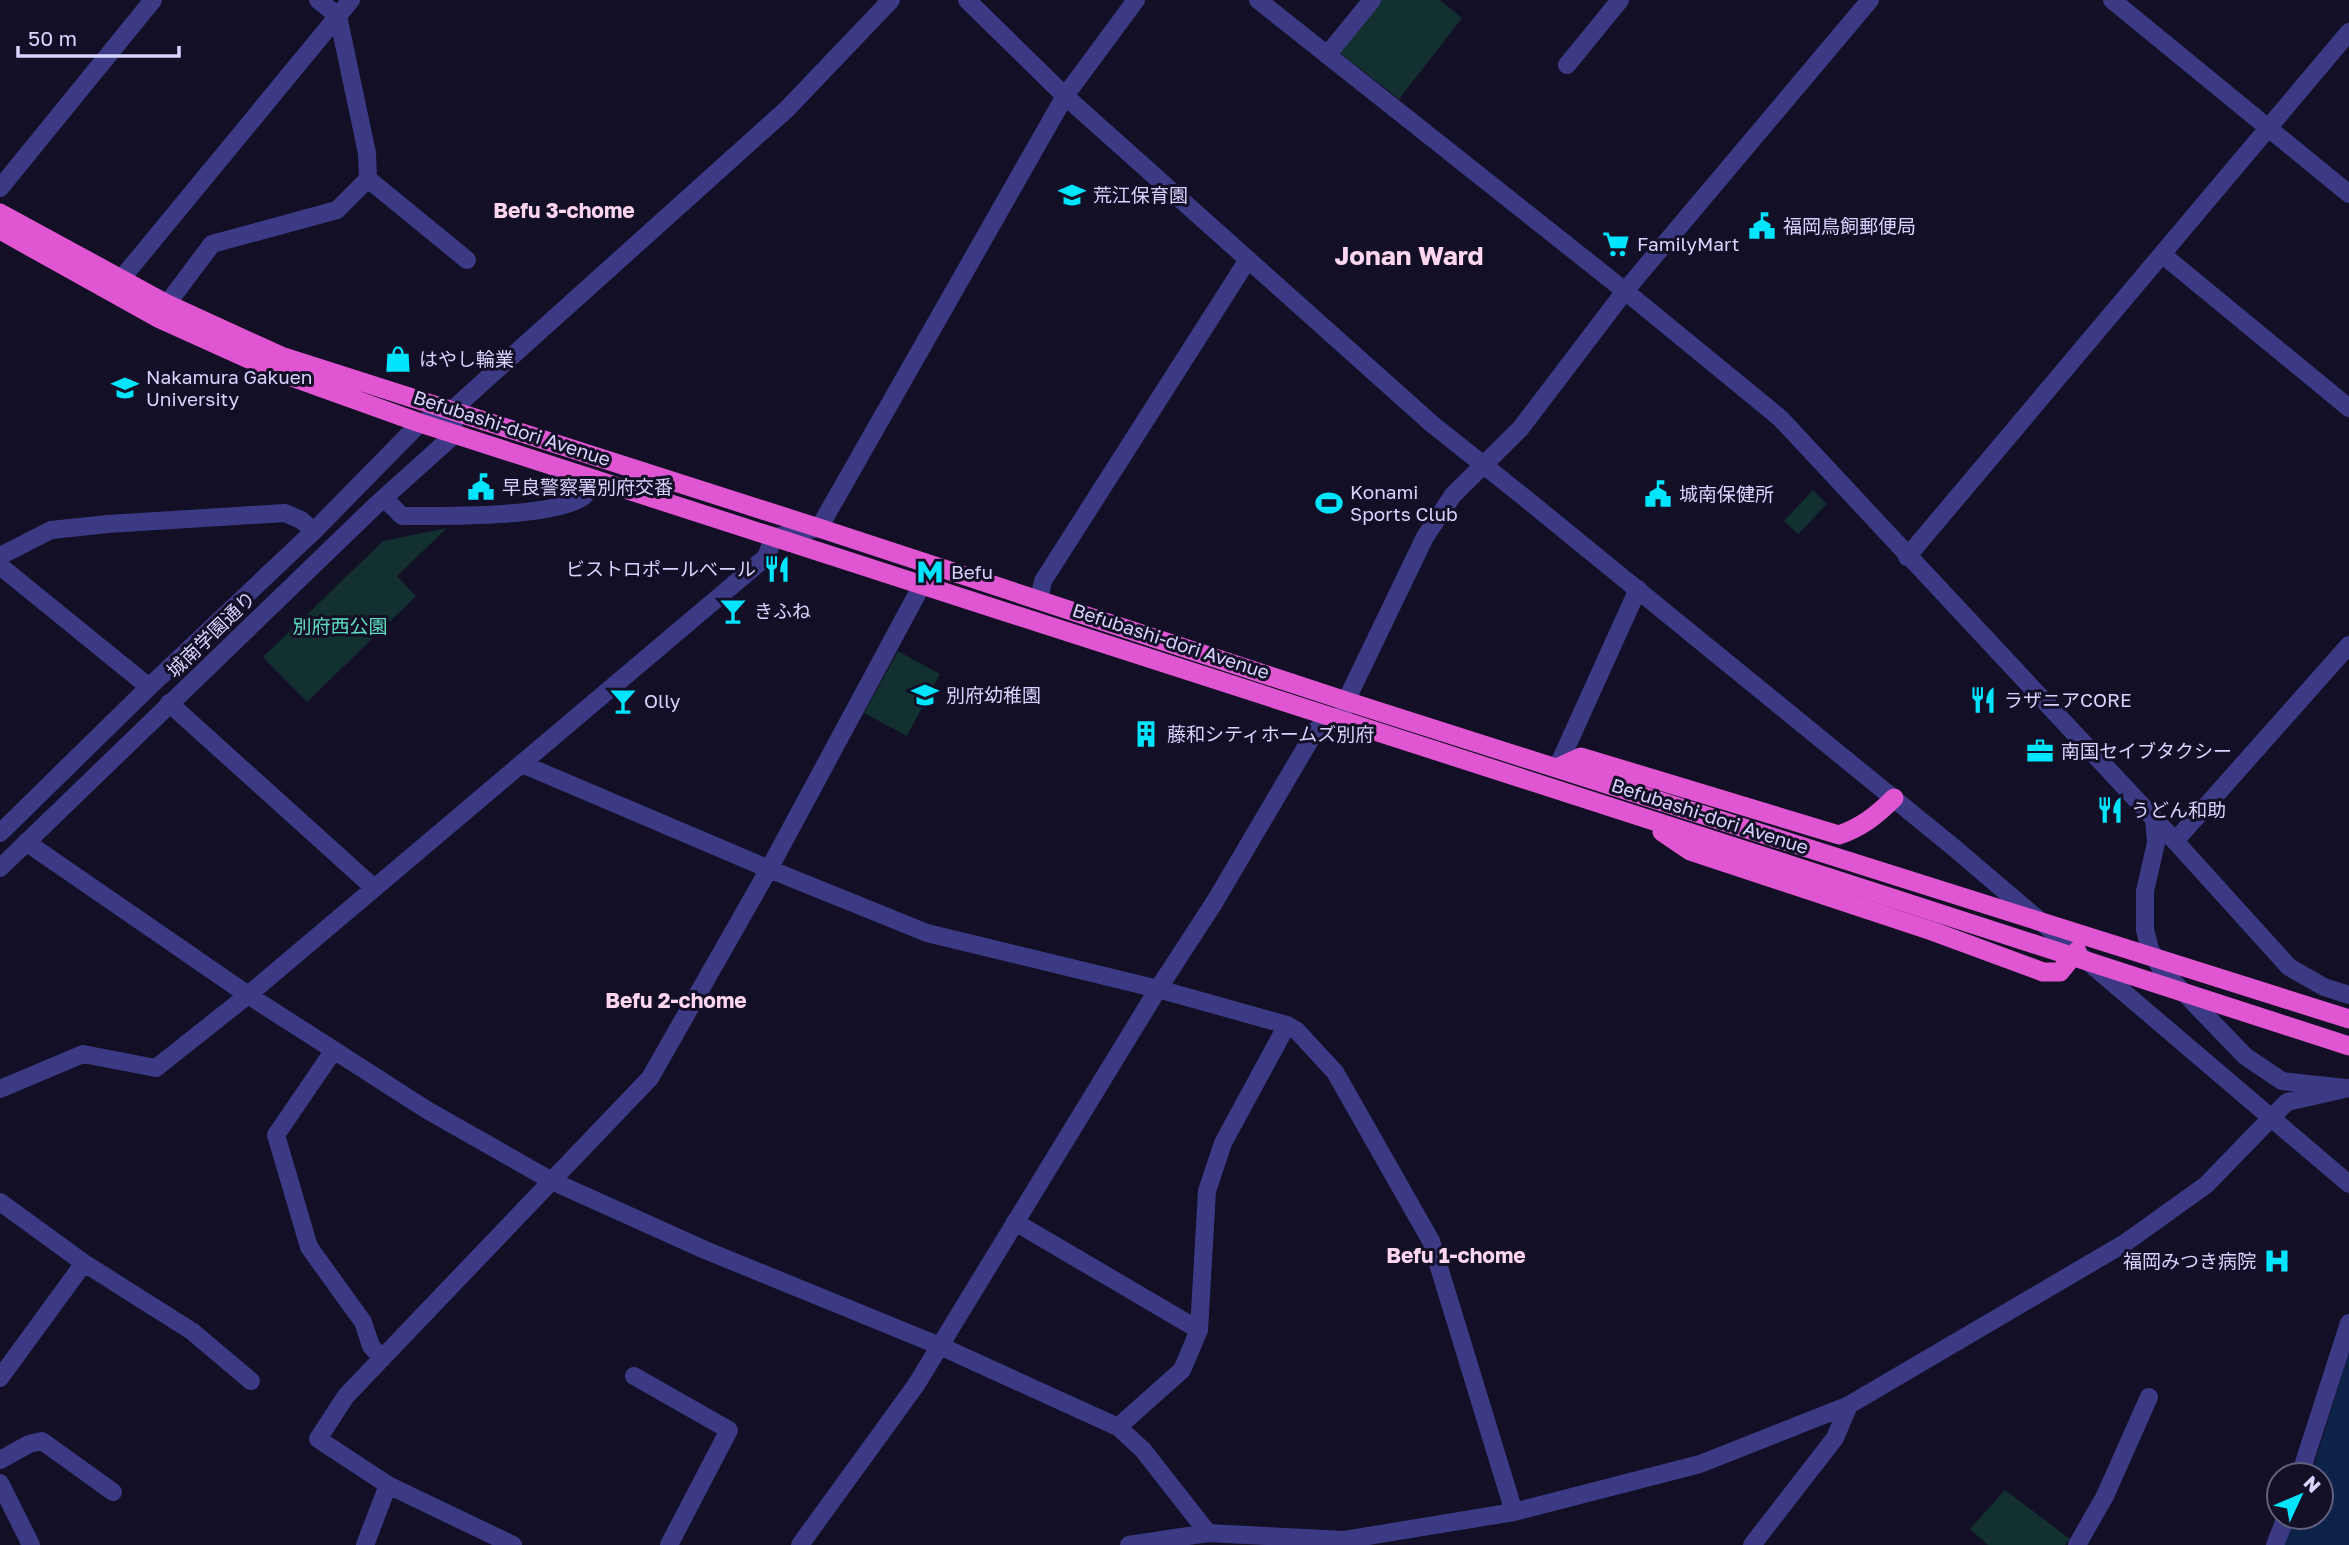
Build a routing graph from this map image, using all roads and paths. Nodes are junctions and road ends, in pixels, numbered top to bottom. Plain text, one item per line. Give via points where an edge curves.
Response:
1 (153, 0) edge
2 (318, 0) edge
3 (351, 0) edge
4 (891, 0) edge
5 (967, 0) edge
6 (1136, 0) edge
7 (1258, 0) edge
8 (1372, 0) edge
9 (1619, 0) edge
10 (1870, 0) edge
11 (2112, 0) edge
12 (338, 16) junction
13 (2349, 32) edge
14 (1327, 55) junction
15 (1567, 65) dead end
16 (1065, 96) junction
17 (2269, 129) junction
18 (368, 179) junction
19 (0, 188) edge
20 (2349, 194) edge
21 (0, 213) edge
22 (0, 230) edge
23 (2163, 255) junction
24 (467, 260) dead end
25 (1247, 261) junction
26 (122, 278) junction
27 (1625, 291) junction
28 (167, 304) junction
29 (2349, 408) edge
30 (452, 411) junction
31 (420, 423) junction
32 (455, 434) junction
33 (1483, 466) junction
34 (595, 479) junction
35 (384, 498) junction
36 (819, 527) junction
37 (314, 531) junction
38 (774, 537) junction
39 (0, 556) edge
40 (1908, 557) junction
41 (0, 566) edge
42 (922, 585) junction
43 (1637, 589) junction
44 (1039, 600) junction
45 (2349, 645) edge
46 (149, 687) junction
47 (169, 703) junction
48 (1344, 710) junction
49 (522, 764) junction
50 (1557, 768) junction
51 (1894, 798) junction
52 (2154, 818) junction
53 (1648, 821) junction
54 (0, 833) edge
55 (2175, 841) junction
56 (26, 842) junction
57 (0, 868) edge
58 (769, 869) junction
59 (373, 887) junction
60 (2077, 951) junction
61 (1158, 989) junction
62 (248, 995) junction
63 (2349, 995) edge
64 (2349, 1019) edge
65 (1287, 1025) junction
66 (2349, 1046) edge
67 (334, 1050) junction
68 (2347, 1088) edge
69 (0, 1089) edge
70 (2271, 1118) junction
71 (552, 1181) junction
72 (2349, 1184) edge
73 (0, 1202) edge
74 (1015, 1222) junction
75 (84, 1262) junction
76 (2349, 1323) edge
77 (1199, 1329) junction
78 (940, 1346) junction
79 (382, 1359) junction
80 (634, 1376) dead end
81 (0, 1378) edge
82 (251, 1381) dead end
83 (2148, 1396) dead end
84 (1849, 1405) junction
85 (1118, 1427) junction
86 (0, 1460) edge
87 (2305, 1461) edge
88 (0, 1483) edge
89 (388, 1485) junction
90 (113, 1492) dead end
91 (1514, 1512) junction
92 (1208, 1533) junction
93 (1233, 1540) edge
94 (31, 1545) edge
95 (365, 1545) edge
96 (513, 1545) edge
97 (669, 1545) edge
98 (800, 1545) edge
99 (1129, 1545) edge
100 (1752, 1545) edge
101 (2077, 1545) edge

1 - 19 street
2 - 12 street
3 - 12 street
4 - 30 street via 787,109
5 - 16 street
6 - 16 street
7 - 14 street
8 - 14 street
9 - 15 street
10 - 27 street
11 - 17 street
12 - 18 street via 367,153
12 - 26 street
13 - 17 street
14 - 27 street
16 - 25 street
16 - 36 street
17 - 20 street
17 - 23 street
18 - 24 street
18 - 28 street via 337,210 212,244
21 - 26 highway, Befubashi-dori Avenue
22 - 31 highway, Befubashi-dori Avenue via 158,318 275,371
23 - 29 street
23 - 40 street
25 - 33 street
25 - 44 street via 1043,581
26 - 28 highway, Befubashi-dori Avenue
27 - 33 street via 1520,429
27 - 40 street via 1780,418
28 - 30 highway, Befubashi-dori Avenue via 281,356
30 - 31 street, 城南学園通り
30 - 32 street
30 - 36 highway, Befubashi-dori Avenue
31 - 32 highway, Befubashi-dori Avenue
31 - 37 street, 城南学園通り
32 - 34 highway, Befubashi-dori Avenue
32 - 35 street, 城南学園通り
33 - 43 street
33 - 48 street via 1453,495 1425,537
34 - 35 street via 585,496 558,507 478,516 402,516
34 - 38 highway, Befubashi-dori Avenue
35 - 47 street, 城南学園通り
36 - 38 street
36 - 44 highway, Befubashi-dori Avenue
37 - 39 street via 285,513 108,524 51,530
37 - 46 street, 城南学園通り
38 - 42 highway, Befubashi-dori Avenue
38 - 49 street via 766,557
40 - 52 street
41 - 46 street
42 - 48 highway, Befubashi-dori Avenue
42 - 58 street
43 - 50 street
43 - 51 street
44 - 48 highway, Befubashi-dori Avenue
45 - 55 street
46 - 54 street, 城南学園通り
47 - 56 street, 城南学園通り
47 - 59 street
48 - 50 highway, Befubashi-dori Avenue
48 - 53 highway, Befubashi-dori Avenue
48 - 61 street via 1316,730
49 - 58 street
49 - 59 street
50 - 51 highway via 1581,757 1839,835 1873,818
50 - 64 highway, Befubashi-dori Avenue, bridge
51 - 60 street
52 - 55 street
52 - 68 street via 2156,843 2145,891 2145,930 2161,969 2245,1056 2282,1081
53 - 60 highway via 1690,851 2043,972 2060,971
53 - 66 highway, Befubashi-dori Avenue, bridge
55 - 63 street via 2289,967
56 - 57 street, 城南学園通り
56 - 62 street
58 - 61 street via 927,933
58 - 71 street via 650,1078
59 - 62 street
60 - 70 street
61 - 65 street
61 - 74 street
62 - 67 street
62 - 69 street via 156,1068 83,1054
65 - 77 street via 1223,1143 1207,1191
65 - 91 street via 1335,1072 1432,1241
67 - 71 street via 427,1110
67 - 79 street via 276,1135 309,1247 363,1322 371,1346
68 - 70 street via 2287,1102
70 - 72 street
70 - 84 street via 2206,1185 2124,1243
71 - 78 street via 705,1250
71 - 79 street
73 - 75 street
74 - 77 street
74 - 78 street
75 - 81 street
75 - 82 street via 193,1332
76 - 87 street
77 - 85 street via 1182,1370
78 - 85 street
78 - 98 street
79 - 89 street via 346,1396 318,1439
80 - 97 street via 729,1430
83 - 101 street via 2105,1496
84 - 91 street via 1700,1465
84 - 100 street via 1835,1438
85 - 92 street via 1143,1450
86 - 90 street via 42,1441
88 - 94 street
89 - 95 street
89 - 96 street
91 - 93 street via 1344,1540
92 - 93 street
92 - 99 street

